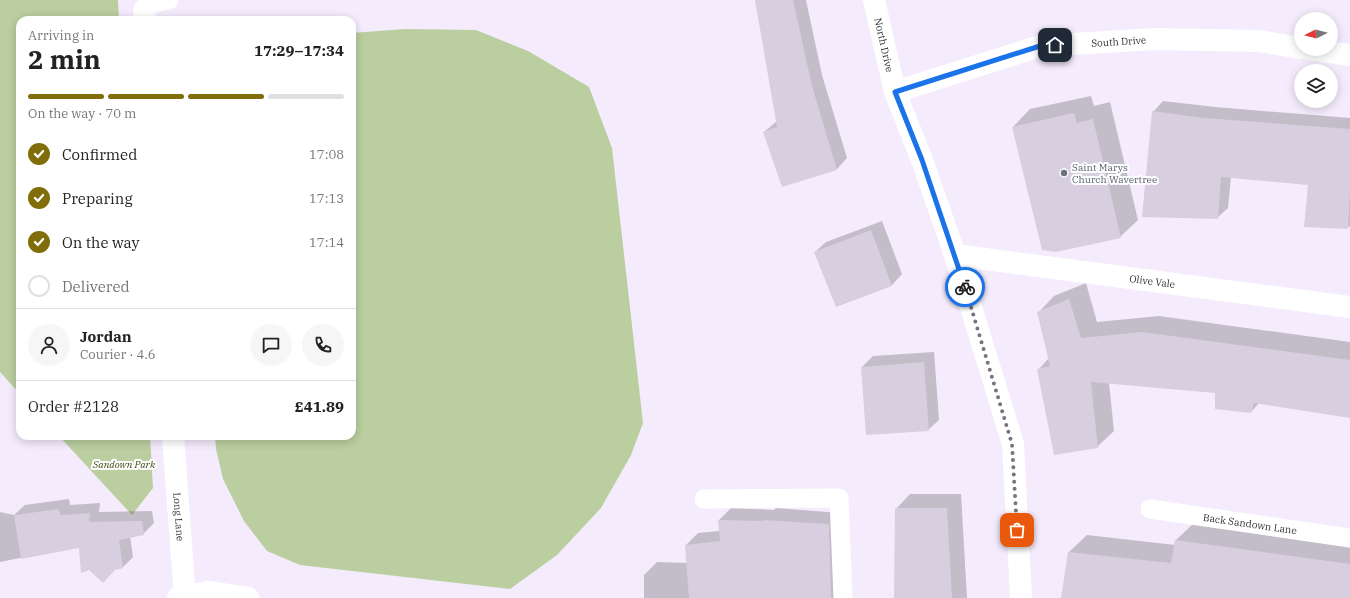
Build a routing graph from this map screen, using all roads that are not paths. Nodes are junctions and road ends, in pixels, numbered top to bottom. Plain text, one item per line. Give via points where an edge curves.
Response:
1 (169, 0) edge
2 (874, 0) edge
3 (145, 15) edge
4 (1294, 47) edge
5 (1338, 53) edge
6 (1350, 55) edge
7 (895, 92) junction
8 (955, 255) junction
9 (1350, 307) edge
10 (173, 440) edge
11 (704, 499) dead end
12 (1150, 509) dead end
13 (1350, 538) edge
14 (182, 598) edge
15 (248, 598) edge
16 (843, 598) edge
17 (1021, 598) edge

1 - 3 lane via 154,3
2 - 7 street, North Drive
4 - 7 street, South Drive via 1259,41 1155,39 1040,46
5 - 6 street
7 - 8 street, North Drive
8 - 9 street, Olive Vale
8 - 17 street, North Drive via 1012,444
10 - 14 street, Long Lane
11 - 16 lane via 840,498
12 - 13 lane, Back Sandown Lane
14 - 15 street via 208,592

